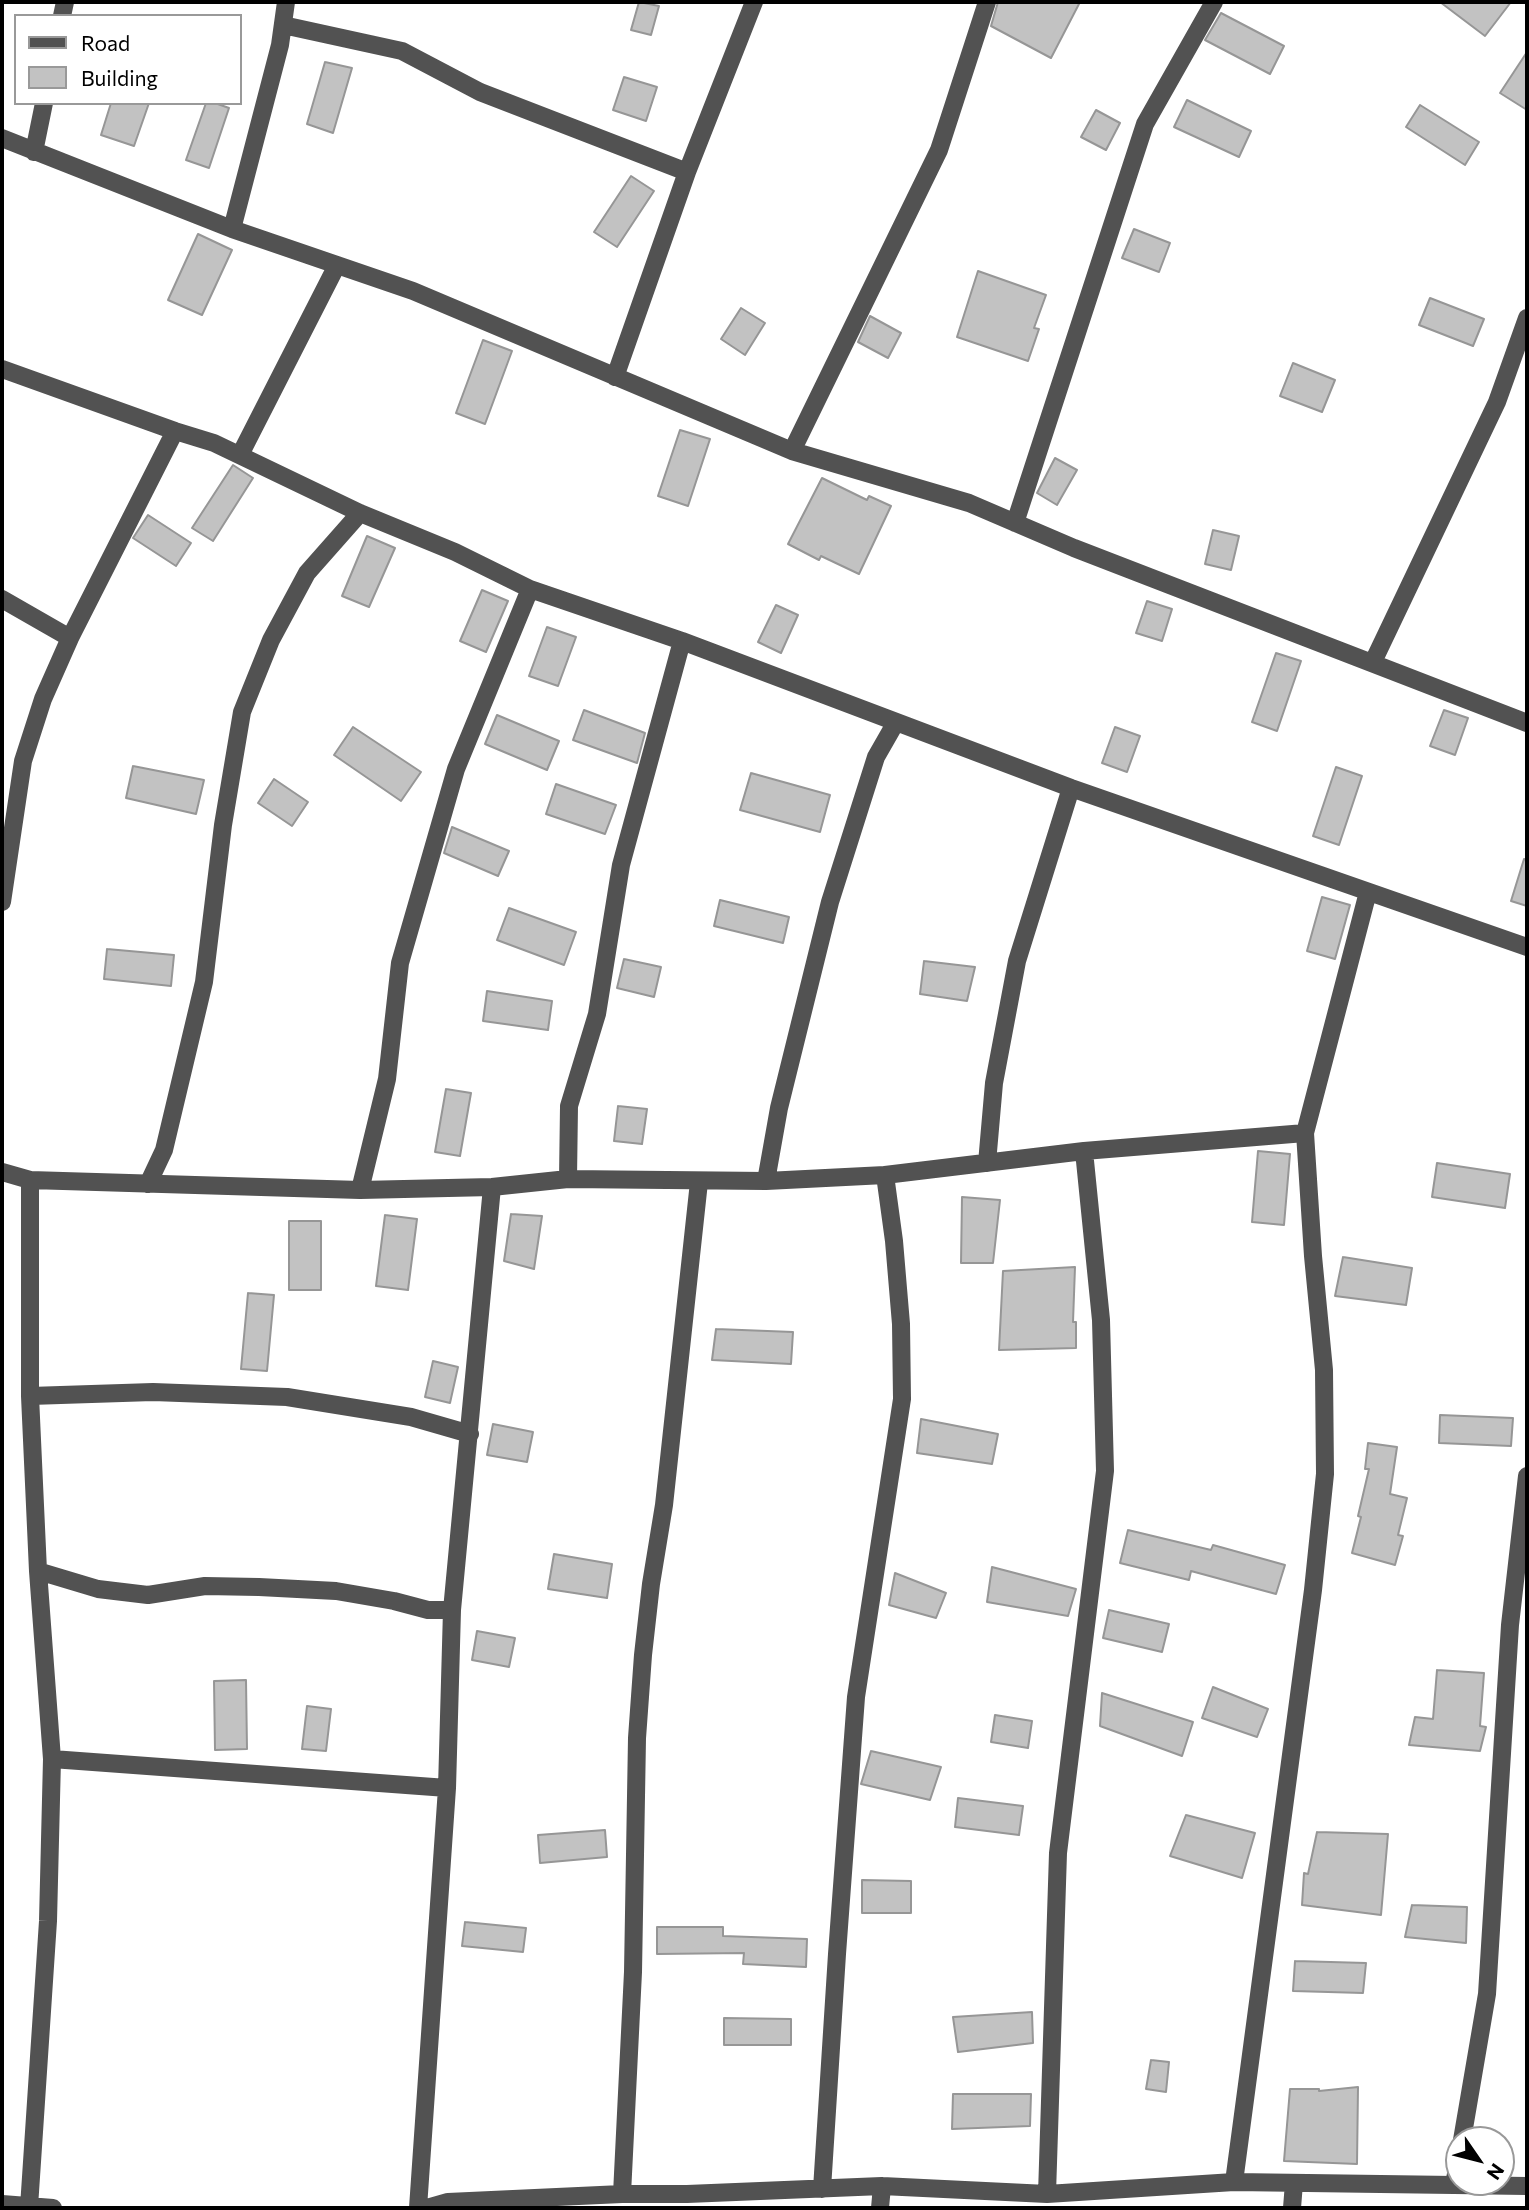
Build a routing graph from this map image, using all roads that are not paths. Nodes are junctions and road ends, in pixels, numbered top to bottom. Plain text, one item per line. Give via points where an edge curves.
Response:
1 (286, 2) edge
2 (754, 2) edge
3 (987, 2) edge
4 (1214, 2) edge
5 (283, 25) junction
6 (44, 105) edge
7 (2, 138) edge
8 (34, 152) junction
9 (687, 172) junction
10 (232, 229) junction
11 (337, 265) junction
12 (1527, 318) edge
13 (2, 369) edge
14 (615, 377) junction
15 (175, 431) junction
16 (792, 451) junction
17 (240, 455) junction
18 (360, 513) junction
19 (1015, 523) junction
20 (530, 589) junction
21 (2, 599) edge
22 (70, 638) junction
23 (682, 641) junction
24 (1373, 662) junction
25 (896, 722) junction
26 (1527, 723) edge
27 (1071, 788) junction
28 (1368, 892) junction
29 (2, 902) edge
30 (1527, 947) edge
31 (1305, 1133) junction
32 (1084, 1151) junction
33 (987, 1163) junction
34 (2, 1171) edge
35 (885, 1175) junction
36 (30, 1180) junction
37 (568, 1180) junction
38 (766, 1181) junction
39 (699, 1182) junction
40 (148, 1184) junction
41 (492, 1187) junction
42 (360, 1190) junction
43 (30, 1396) junction
44 (470, 1434) junction
45 (1527, 1476) edge
46 (38, 1571) junction
47 (452, 1610) junction
48 (52, 1759) junction
49 (447, 1788) junction
50 (1464, 2126) edge
51 (1234, 2182) junction
52 (1294, 2183) junction
53 (1445, 2185) edge
54 (883, 2186) junction
55 (822, 2189) junction
56 (622, 2194) junction
57 (1047, 2194) junction
58 (1088, 2200) edge
59 (686, 2201) edge
60 (2, 2204) edge
61 (29, 2207) edge
62 (53, 2208) edge
63 (418, 2208) edge
64 (427, 2208) edge
65 (880, 2208) edge
66 (1292, 2208) edge

1 - 5 street
2 - 9 street
3 - 16 street via 939,150
4 - 19 street via 1145,124
5 - 9 street via 402,51 480,92
5 - 10 street
6 - 8 street
7 - 8 street
8 - 10 street
9 - 14 street
10 - 11 street
11 - 14 street via 413,291
11 - 17 street
12 - 24 street via 1497,402
13 - 15 street
14 - 16 street
15 - 17 street
15 - 22 street
16 - 19 street via 968,503
17 - 18 street
18 - 20 street via 456,552
18 - 40 street via 307,573 271,640 242,712 204,982 164,1150
19 - 24 street
20 - 23 street
20 - 42 street via 456,769 400,963 387,1079
21 - 22 street
22 - 29 street via 23,761
23 - 25 street
23 - 37 street via 621,865 597,1014 569,1106
24 - 26 street
25 - 27 street
25 - 38 street via 876,757 830,902 779,1108
27 - 28 street
27 - 33 street via 1017,961 994,1083
28 - 30 street
28 - 31 street
31 - 32 street
31 - 51 street via 1324,1370 1325,1474
32 - 33 street
32 - 57 street via 1101,1321 1105,1471 1058,1853
33 - 35 street
34 - 36 street
35 - 38 street
35 - 55 street via 901,1324 902,1399 856,1698
36 - 40 street
36 - 43 street
37 - 39 street
37 - 41 street
38 - 39 street
39 - 56 street via 643,1655
40 - 42 street
41 - 42 street
41 - 44 street
43 - 44 street via 153,1392 287,1397 411,1417
43 - 46 street
44 - 47 street
45 - 50 street via 1510,1625 1488,1994
46 - 47 street via 98,1589 148,1594 205,1586 336,1591 428,1610
46 - 48 street
47 - 49 street
48 - 49 street
48 - 61 street via 48,1921
49 - 63 street
51 - 52 street
51 - 58 street
52 - 53 street
52 - 66 street
54 - 55 street
54 - 57 street
54 - 65 street
55 - 59 street
56 - 59 street
56 - 64 street via 448,2202
57 - 58 street
60 - 61 street
61 - 62 street

